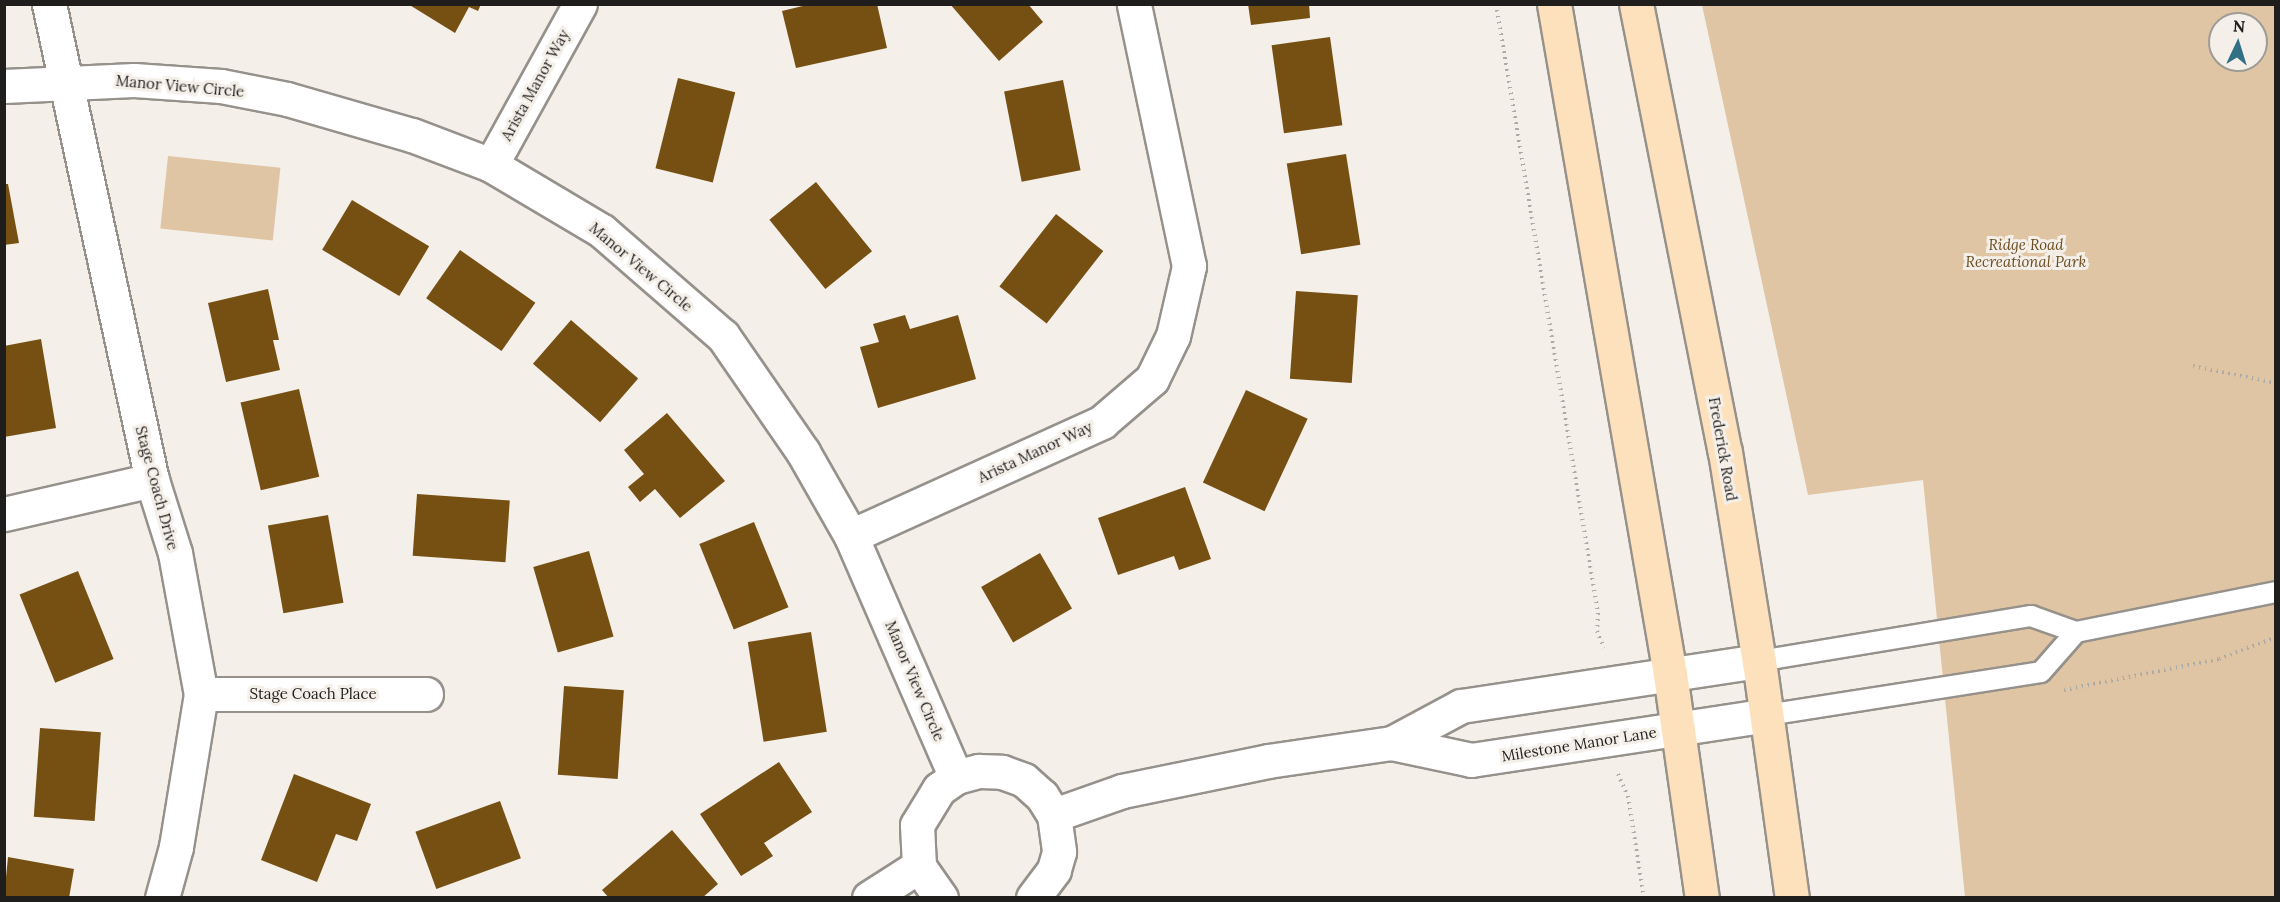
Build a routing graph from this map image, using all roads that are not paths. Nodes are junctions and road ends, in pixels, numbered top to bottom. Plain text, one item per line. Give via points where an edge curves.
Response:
1 (49, 4) edge
2 (580, 4) edge
3 (1134, 4) edge
4 (1554, 4) edge
5 (1636, 4) edge
6 (66, 80) junction
7 (4, 86) edge
8 (491, 165) junction
9 (152, 480) junction
10 (4, 514) edge
11 (851, 536) junction
12 (2276, 592) edge
13 (2076, 632) junction
14 (1759, 661) junction
15 (1670, 674) junction
16 (201, 694) junction
17 (426, 694) dead end
18 (1767, 715) junction
19 (1678, 728) junction
20 (1392, 742) junction
21 (956, 777) junction
22 (1054, 815) junction
23 (919, 866) junction
24 (162, 897) edge
25 (869, 897) edge
26 (941, 897) edge
27 (1034, 897) edge
28 (1702, 897) edge
29 (1792, 897) edge

1 - 6 street, Stage Coach Drive
2 - 8 street, Arista Manor Way
3 - 11 street, Arista Manor Way via 1189,266 1173,336 1152,379 1102,422
4 - 15 main road
5 - 14 main road, Frederick Road via 1725,452
6 - 7 street, Manor View Circle
6 - 8 street, Manor View Circle via 221,86 287,99 412,135
6 - 9 street, Stage Coach Drive
8 - 11 street, Manor View Circle via 602,231 723,336 803,452
9 - 10 street
9 - 16 street, Stage Coach Drive via 175,553
11 - 21 street, Manor View Circle
12 - 13 lane
13 - 14 lane via 2031,616
13 - 18 lane via 2041,672
14 - 15 street, Milestone Manor Lane
14 - 18 main road, Frederick Road
15 - 19 main road
15 - 20 street, Milestone Manor Lane via 1461,706
16 - 17 street, Stage Coach Place
16 - 24 street, Stage Coach Drive via 176,847
18 - 19 street, Milestone Manor Lane
18 - 29 main road, Frederick Road
19 - 20 street, Milestone Manor Lane via 1471,760
19 - 28 main road
20 - 22 street, Milestone Manor Lane via 1268,761 1122,791
21 - 22 street via 979,771 1002,772 1024,780 1042,795
21 - 23 street via 925,806 917,825
22 - 27 street via 1059,852 1054,870
23 - 25 street
23 - 26 street

